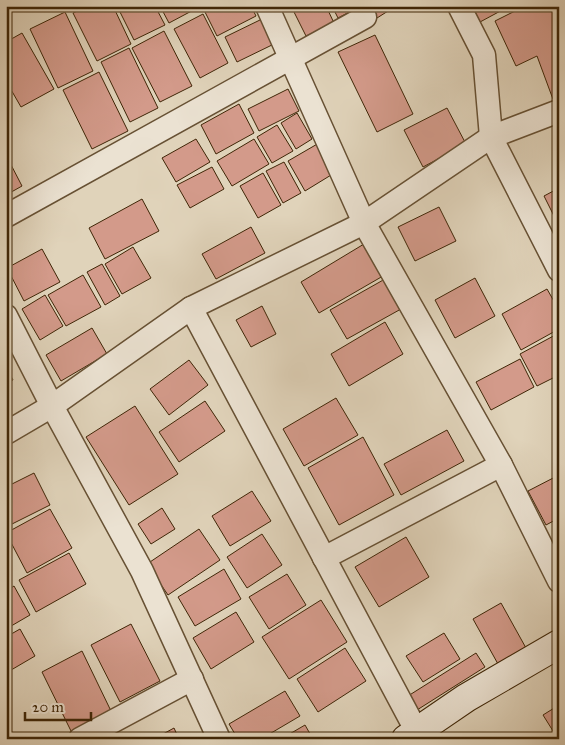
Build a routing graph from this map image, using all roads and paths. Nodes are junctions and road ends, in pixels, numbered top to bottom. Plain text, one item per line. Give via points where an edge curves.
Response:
1 (266, 6) edge
2 (459, 6) edge
3 (365, 17) dead end
4 (290, 59) junction
5 (559, 111) edge
6 (491, 137) junction
7 (6, 216) edge
8 (364, 223) junction
9 (559, 270) edge
10 (192, 308) junction
11 (6, 316) edge
12 (52, 406) junction
13 (6, 433) edge
14 (501, 465) junction
15 (324, 558) junction
16 (559, 581) edge
17 (559, 644) edge
18 (192, 679) junction
19 (412, 736) edge
20 (80, 739) edge
21 (219, 739) edge

1 - 4 street
2 - 6 street via 484,55
3 - 4 street
4 - 7 street
4 - 8 street
5 - 6 street
6 - 8 street
6 - 9 street
8 - 10 street
8 - 14 street
10 - 12 street
10 - 15 street
11 - 12 street
12 - 13 street
12 - 18 street via 142,571
14 - 15 street
14 - 16 street
15 - 19 street
17 - 19 street via 466,698
18 - 20 street
18 - 21 street

